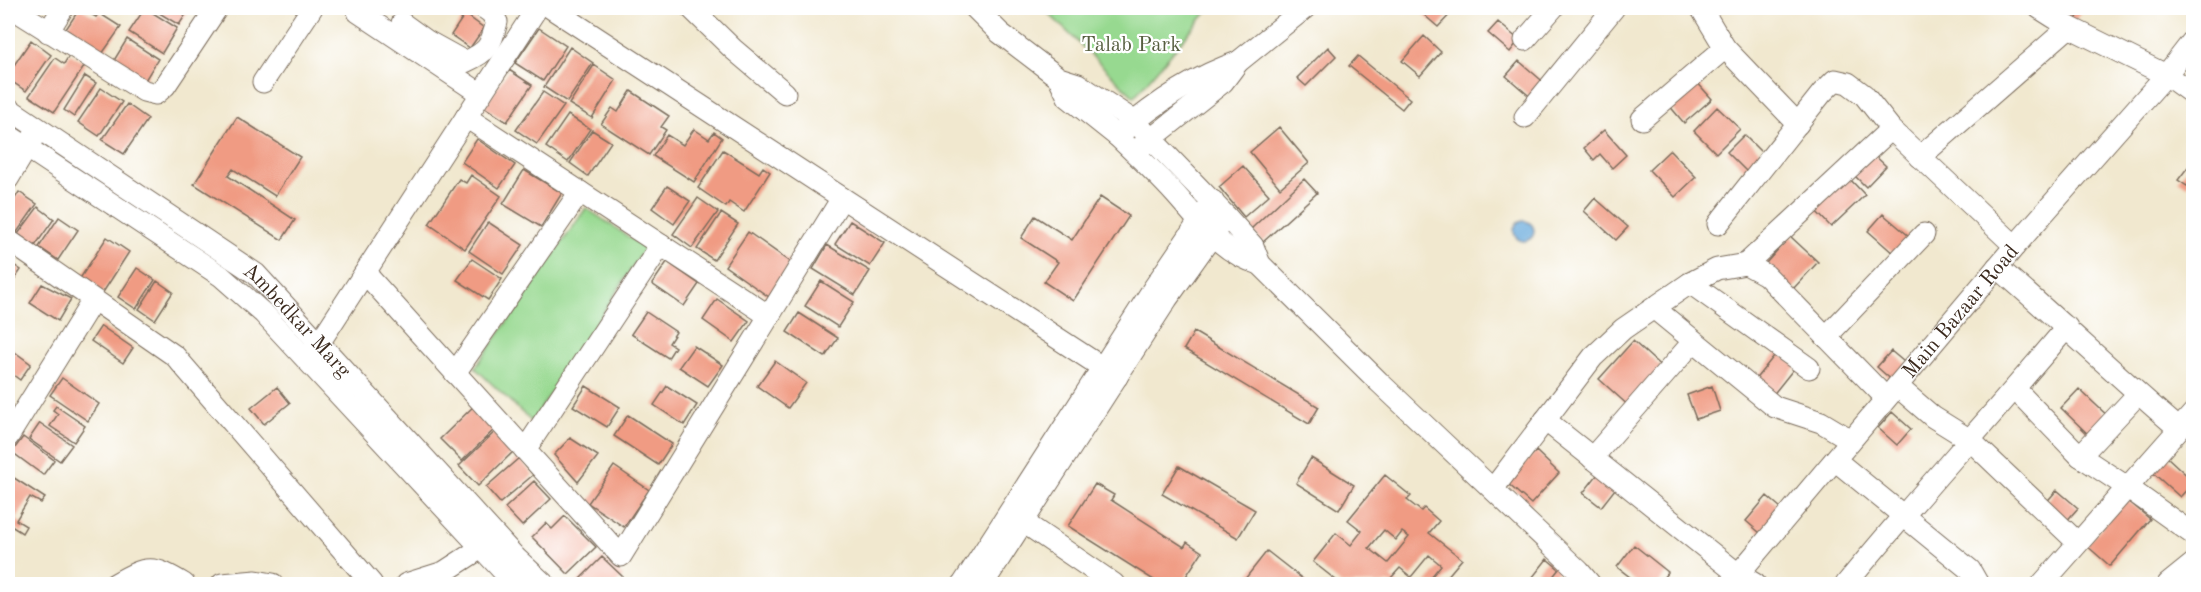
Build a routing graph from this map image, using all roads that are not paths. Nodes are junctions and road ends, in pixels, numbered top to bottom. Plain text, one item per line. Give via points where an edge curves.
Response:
1 (12, 8) edge
2 (63, 8) edge
3 (217, 8) edge
4 (312, 8) edge
5 (484, 8) edge
6 (537, 8) edge
7 (551, 8) edge
8 (691, 8) edge
9 (975, 8) edge
10 (1305, 8) edge
11 (1553, 8) edge
12 (1614, 8) edge
13 (1701, 8) edge
14 (2039, 8) edge
15 (358, 12) dead end
16 (402, 23) dead end
17 (2069, 27) junction
18 (48, 32) junction
19 (2193, 39) edge
20 (1525, 40) dead end
21 (1725, 48) junction
22 (1238, 63) junction
23 (2166, 75) junction
24 (1059, 78) junction
25 (263, 82) dead end
26 (785, 93) dead end
27 (481, 94) junction
28 (2193, 95) edge
29 (8, 108) edge
30 (466, 117) junction
31 (1526, 117) dead end
32 (1642, 119) dead end
33 (1134, 121) junction
34 (1798, 124) junction
35 (39, 129) junction
36 (1891, 129) junction
37 (8, 135) edge
38 (1117, 136) junction
39 (1152, 138) junction
40 (27, 147) junction
41 (1135, 152) junction
42 (1920, 157) junction
43 (8, 179) edge
44 (580, 192) junction
45 (842, 198) junction
46 (1219, 209) junction
47 (1718, 224) dead end
48 (1205, 229) junction
49 (1924, 234) dead end
50 (8, 240) edge
51 (661, 245) junction
52 (2016, 246) junction
53 (1260, 264) junction
54 (1746, 264) junction
55 (1998, 267) junction
56 (365, 273) junction
57 (1690, 284) junction
58 (93, 300) junction
59 (1654, 309) junction
60 (769, 316) junction
61 (2067, 327) junction
62 (1826, 337) junction
63 (1693, 342) junction
64 (319, 343) junction
65 (308, 361) junction
66 (1809, 368) dead end
67 (455, 373) junction
68 (1110, 373) junction
69 (2015, 389) junction
70 (1892, 392) junction
71 (2138, 394) junction
72 (2193, 412) edge
73 (1545, 420) junction
74 (2178, 428) junction
75 (8, 437) edge
76 (1851, 440) junction
77 (1970, 440) junction
78 (525, 450) junction
79 (2080, 456) junction
80 (1592, 458) junction
81 (1835, 460) junction
82 (2127, 487) junction
83 (1493, 489) junction
84 (1902, 515) junction
85 (1016, 518) junction
86 (2193, 535) edge
87 (2077, 542) junction
88 (481, 548) junction
89 (2193, 563) edge
90 (1101, 581) edge
91 (1741, 581) edge
92 (115, 585) edge
93 (184, 585) edge
94 (222, 585) edge
95 (273, 585) edge
96 (372, 585) edge
97 (406, 585) edge
98 (515, 585) edge
99 (544, 585) edge
100 (963, 585) edge
101 (983, 585) edge
102 (1590, 585) edge
103 (1846, 585) edge
104 (1978, 585) edge
105 (2042, 585) edge
106 (2168, 585) edge

1 - 18 street
2 - 18 street
3 - 18 street via 156,94 144,91
4 - 25 street
5 - 16 street via 497,22 492,38 483,54 465,62
6 - 27 street
7 - 45 street
8 - 26 street
9 - 24 street via 1000,33
10 - 22 street
11 - 20 street
12 - 31 street
13 - 21 street
14 - 17 street
15 - 27 street
17 - 23 street
17 - 42 street
19 - 23 street, Main Bazaar Road
21 - 32 street
21 - 34 street
22 - 33 street via 1213,71
22 - 39 street via 1223,82
23 - 28 street
23 - 52 street, Main Bazaar Road
24 - 33 street via 1078,84
24 - 38 street via 1068,97
27 - 30 street
29 - 35 street, Ambedkar Marg
30 - 44 street
30 - 56 street
33 - 38 street
33 - 39 street
34 - 36 street via 1835,80 1848,83 1864,95
34 - 47 street
35 - 40 street
35 - 64 street, Ambedkar Marg via 256,274
36 - 42 street
36 - 54 street
37 - 40 street, Ambedkar Marg
38 - 41 street
39 - 41 street
39 - 46 street
40 - 43 street
40 - 65 street, Ambedkar Marg via 221,276
41 - 48 street
42 - 52 street
44 - 51 street
44 - 67 street
45 - 60 street
45 - 68 street
46 - 48 street
46 - 53 street via 1253,246
48 - 53 street via 1244,259
48 - 68 street via 1167,299
49 - 62 street
50 - 58 street
51 - 60 street
51 - 78 street
52 - 55 street, Main Bazaar Road
53 - 83 street
54 - 57 street via 1717,269
54 - 62 street via 1766,275
55 - 61 street
55 - 70 street, Main Bazaar Road
56 - 64 street
56 - 67 street
57 - 59 street
57 - 66 street
58 - 75 street
58 - 96 street via 175,356
59 - 63 street
59 - 73 street via 1623,329 1593,357
60 - 78 street via 621,556
61 - 69 street
61 - 71 street
62 - 70 street
63 - 76 street via 1775,407 1821,422
63 - 80 street
64 - 65 street
64 - 99 street, Ambedkar Marg
65 - 88 street, Ambedkar Marg
67 - 78 street
68 - 85 street
69 - 77 street
69 - 79 street
70 - 76 street, Main Bazaar Road
70 - 77 street
71 - 74 street
71 - 79 street
72 - 74 street
73 - 80 street
73 - 83 street
74 - 82 street
76 - 81 street, Main Bazaar Road
77 - 84 street
77 - 87 street
79 - 82 street
80 - 91 street
81 - 84 street
81 - 91 street, Main Bazaar Road
82 - 86 street
82 - 87 street
83 - 102 street
84 - 103 street
84 - 104 street via 1970,570
85 - 90 street
85 - 100 street
85 - 101 street
87 - 105 street
88 - 97 street via 444,572
88 - 98 street, Ambedkar Marg
89 - 106 street
92 - 93 street via 146,569 157,569
94 - 95 street via 256,581

